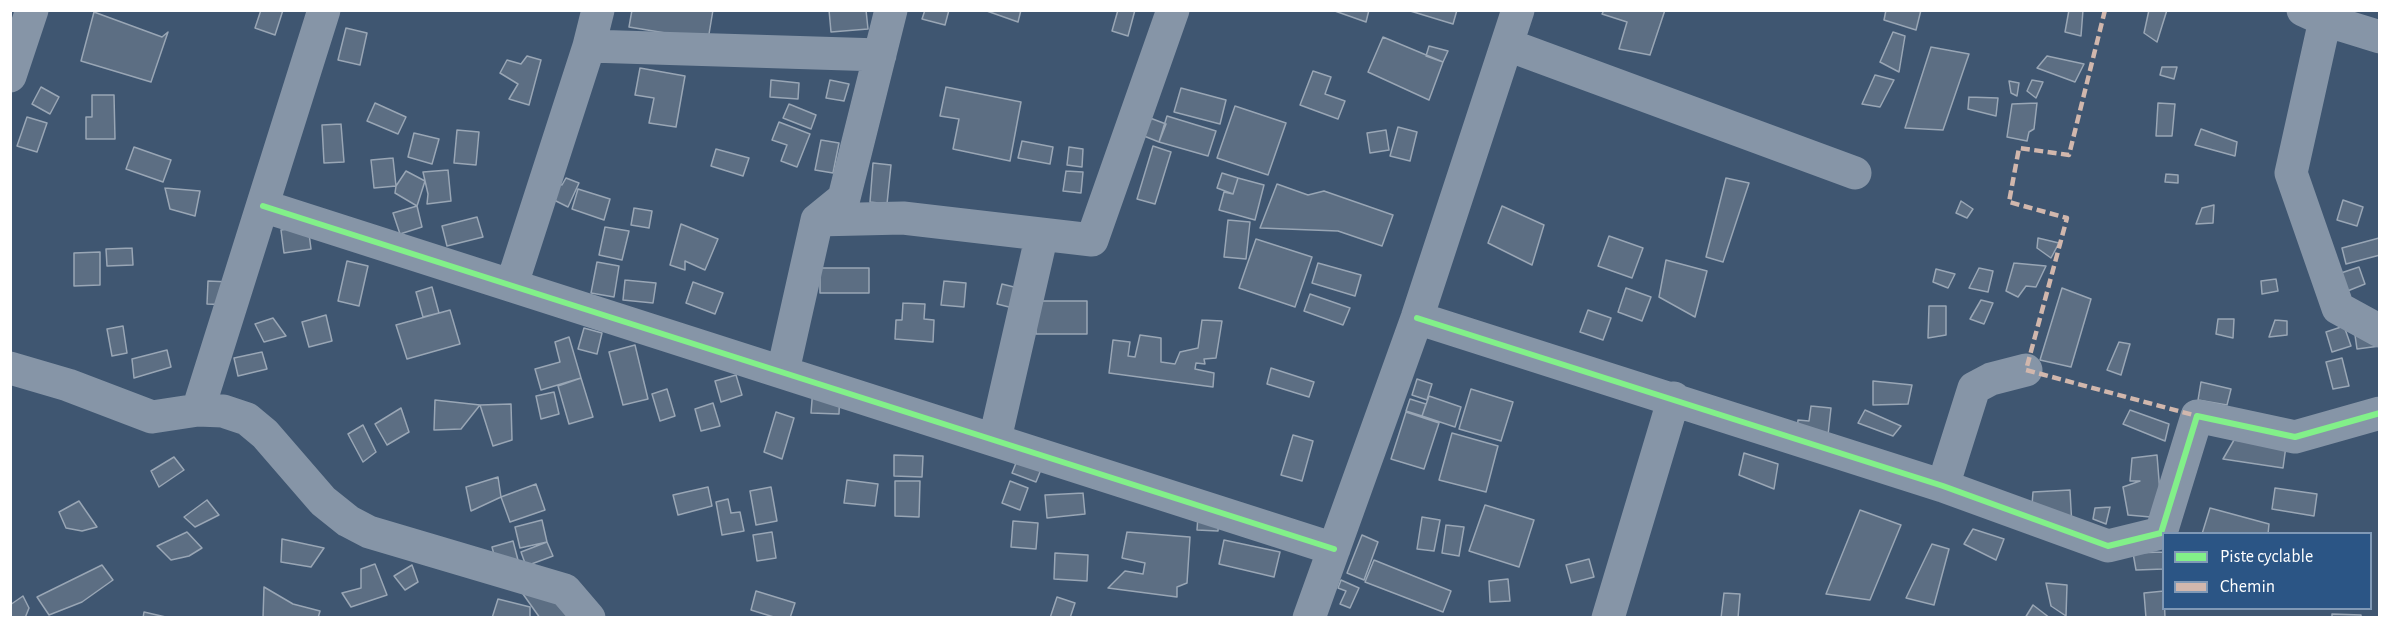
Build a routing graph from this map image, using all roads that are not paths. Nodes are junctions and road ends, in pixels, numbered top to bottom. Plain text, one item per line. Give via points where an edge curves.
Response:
1 (32, 10) edge
2 (324, 10) edge
3 (598, 10) edge
4 (891, 10) edge
5 (1173, 10) edge
6 (1518, 10) edge
7 (2314, 15) edge
8 (2379, 37) edge
9 (1508, 45) junction
10 (590, 46) junction
11 (880, 55) junction
12 (12, 66) edge
13 (1855, 173) dead end
14 (263, 206) junction
15 (817, 220) junction
16 (1042, 234) junction
17 (512, 284) junction
18 (1417, 318) junction
19 (2379, 331) edge
20 (10, 368) edge
21 (2026, 370) dead end
22 (783, 371) junction
23 (1674, 398) junction
24 (198, 410) junction
25 (2379, 413) edge
26 (995, 439) junction
27 (1943, 486) junction
28 (2162, 532) edge
29 (2162, 533) edge
30 (1334, 549) junction
31 (589, 618) edge
32 (1309, 618) edge
33 (1608, 618) edge

1 - 12 street
2 - 14 street
3 - 10 street
4 - 11 street
5 - 16 street via 1092,240
6 - 9 street
7 - 8 street
7 - 19 street via 2291,173 2338,308
9 - 13 street
9 - 18 street
10 - 11 street
10 - 17 street
11 - 15 street via 844,198
14 - 17 street
14 - 24 street
15 - 16 street via 903,218
15 - 22 street
16 - 26 street
17 - 22 street
18 - 23 street
18 - 30 street
20 - 24 street via 152,417
21 - 27 street via 1974,388
22 - 26 street
23 - 27 street
23 - 33 street
24 - 31 street via 223,411 247,419 265,434 323,501 348,521 369,532 565,590
25 - 28 street via 2295,437 2197,416
26 - 30 street
27 - 29 street via 2108,546
30 - 32 street

